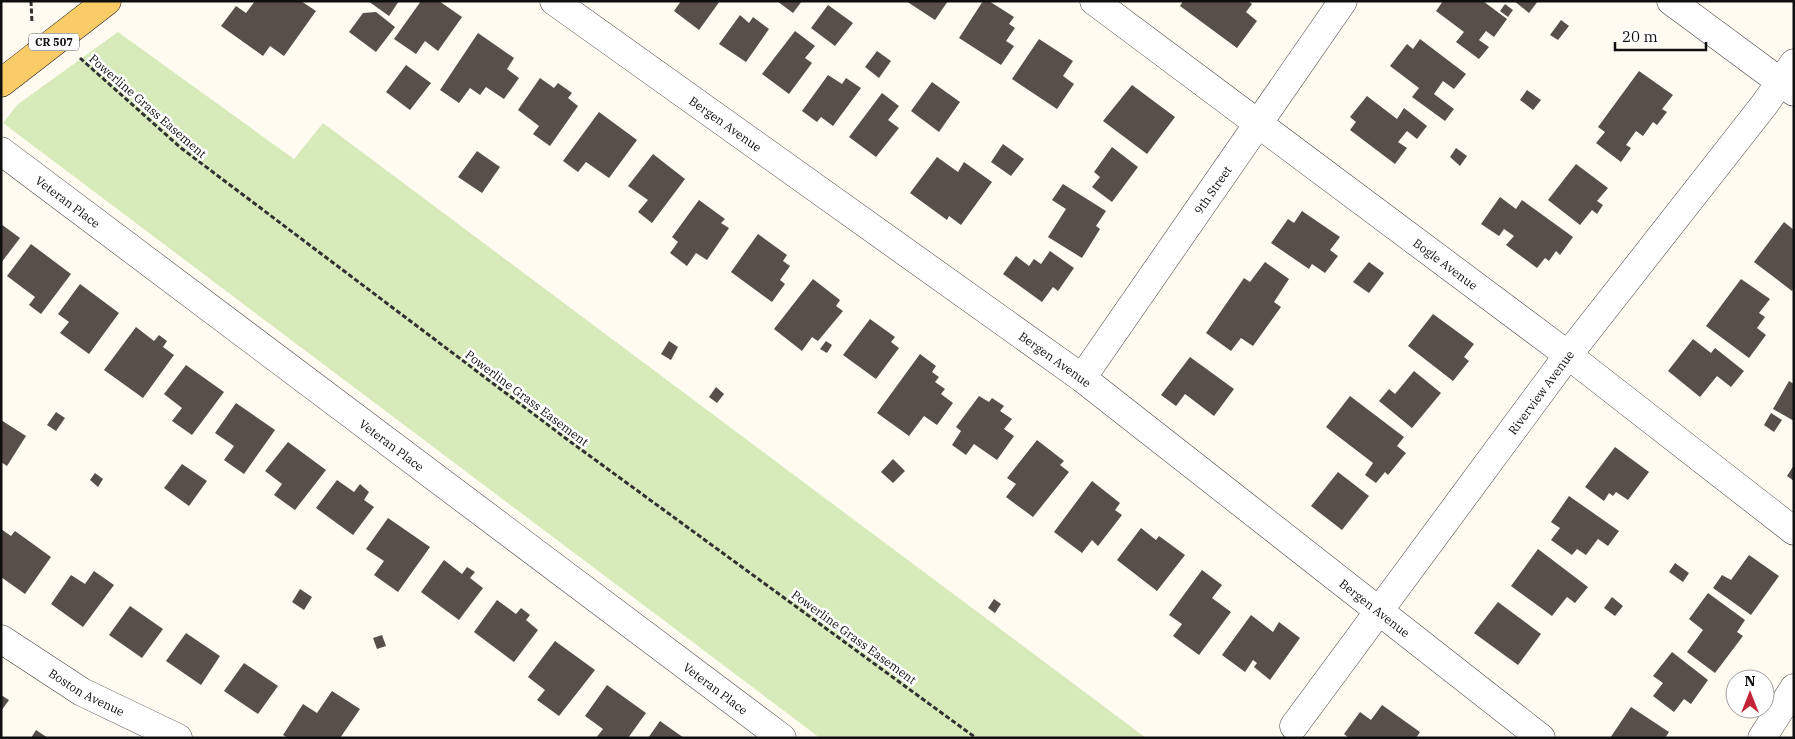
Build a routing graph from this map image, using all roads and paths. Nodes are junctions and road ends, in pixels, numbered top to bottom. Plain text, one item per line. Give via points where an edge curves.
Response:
1 (31, 1) edge
2 (107, 1) edge
3 (554, 1) edge
4 (1094, 1) edge
5 (1343, 1) edge
6 (1671, 1) edge
7 (32, 24) dead end
8 (79, 57) dead end
9 (1790, 79) edge
10 (1, 84) edge
11 (1259, 123) junction
12 (1, 151) edge
13 (1568, 355) junction
14 (1082, 378) junction
15 (1794, 531) edge
16 (1377, 611) junction
17 (1, 639) edge
18 (1794, 688) edge
19 (1294, 726) dead end
20 (178, 738) edge
21 (782, 738) edge
22 (976, 738) edge
23 (1540, 738) edge
24 (1762, 738) edge

1 - 7 path
2 - 10 main road, CR 507
3 - 14 street, Bergen Avenue
4 - 11 street, Bogle Avenue
5 - 11 street, 9th Street
6 - 9 street
8 - 22 path, Powerline Grass Easement via 188,154 568,440
9 - 13 street, Riverview Avenue
11 - 13 street, Bogle Avenue
11 - 14 street, 9th Street
12 - 21 street, Veteran Place
13 - 15 street, Bogle Avenue
13 - 16 street, Riverview Avenue
14 - 16 street, Bergen Avenue
16 - 19 street, Riverview Avenue
16 - 23 street, Bergen Avenue
17 - 20 street, Boston Avenue via 82,692
18 - 24 street

